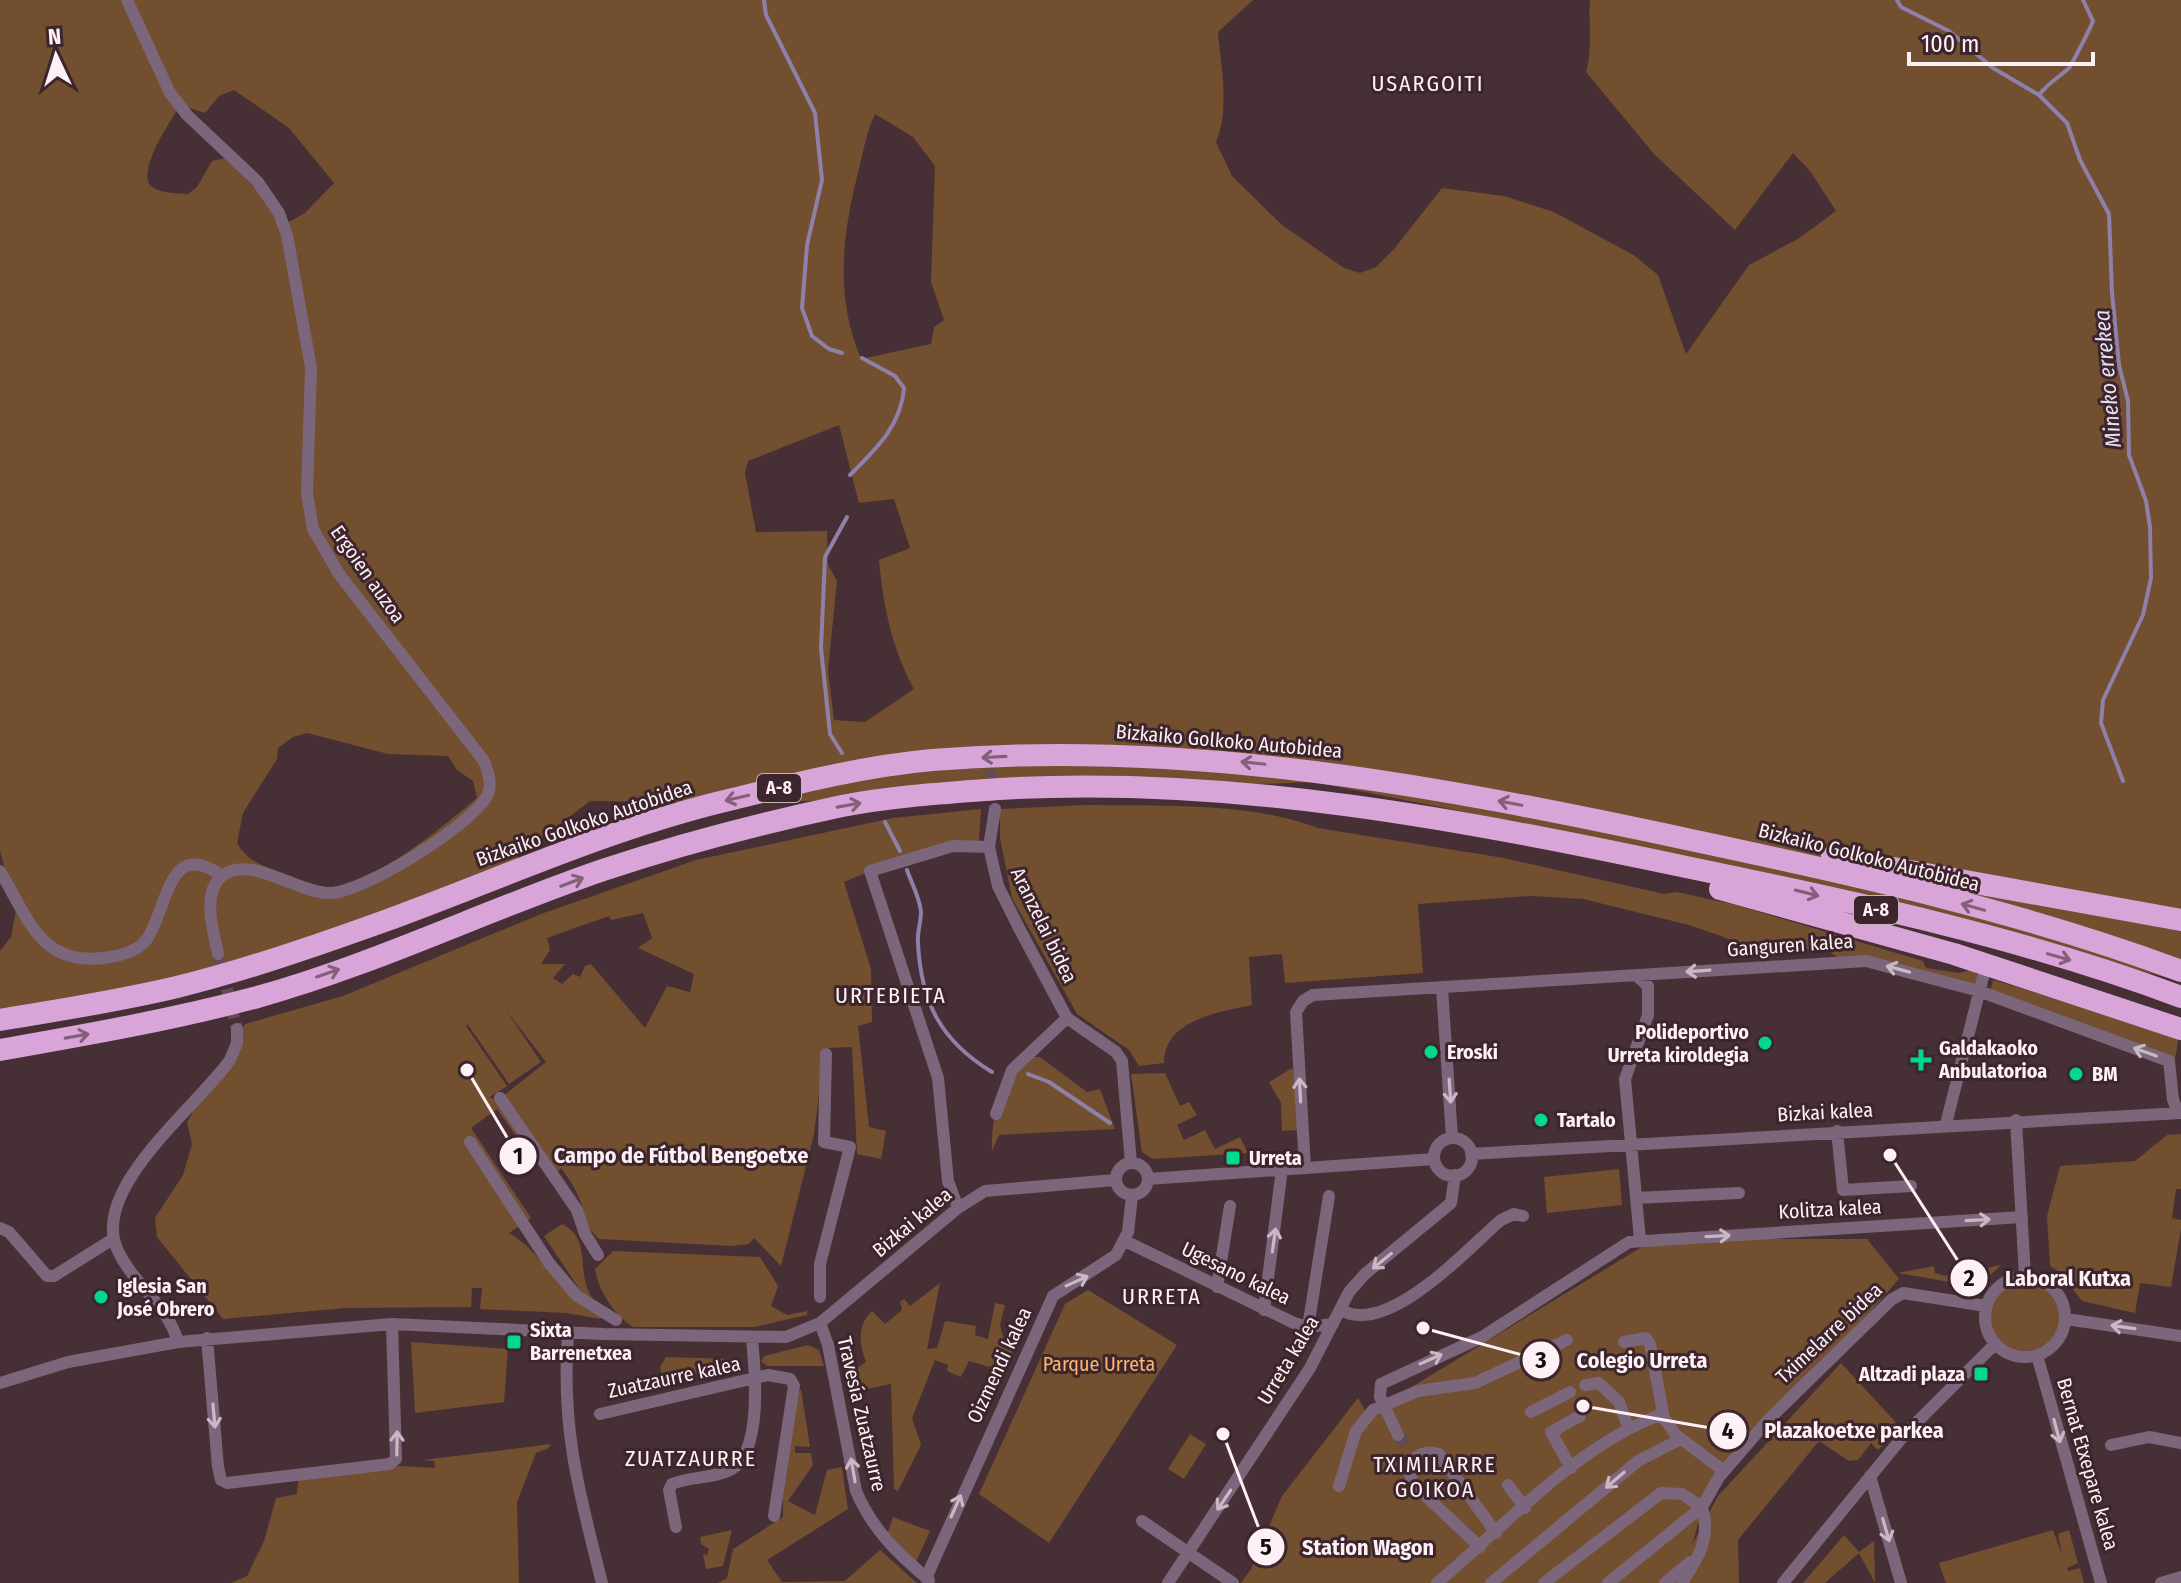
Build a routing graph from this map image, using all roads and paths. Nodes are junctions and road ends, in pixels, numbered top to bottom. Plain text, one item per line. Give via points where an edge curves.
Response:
1 (127, 0) edge
2 (995, 809) tunnel mouth
3 (1587, 817) junction
4 (1566, 842) junction
5 (989, 847) junction
6 (0, 871) edge
7 (222, 876) junction
8 (2181, 920) edge
9 (218, 954) tunnel mouth
10 (2181, 971) edge
11 (1636, 975) junction
12 (1983, 977) dead end
13 (1442, 988) junction
14 (1979, 991) junction
15 (2181, 997) edge
16 (1067, 1018) junction
17 (0, 1020) edge
18 (237, 1029) tunnel mouth
19 (2181, 1029) edge
20 (0, 1050) edge
21 (826, 1054) dead end
22 (500, 1098) dead end
23 (2179, 1112) edge
24 (996, 1114) dead end
25 (2016, 1120) junction
26 (1946, 1124) junction
27 (1837, 1131) junction
28 (1452, 1138) junction
29 (470, 1142) dead end
30 (1629, 1143) junction
31 (1471, 1154) junction
32 (1434, 1159) junction
33 (1131, 1163) junction
34 (1305, 1168) junction
35 (1282, 1169) junction
36 (1455, 1175) junction
37 (1148, 1179) junction
38 (1115, 1180) junction
39 (1911, 1186) dead end
40 (1739, 1193) dead end
41 (1132, 1196) junction
42 (1329, 1196) dead end
43 (1636, 1198) junction
44 (1230, 1206) dead end
45 (958, 1208) junction
46 (1523, 1216) dead end
47 (2022, 1217) junction
48 (0, 1228) edge
49 (113, 1239) junction
50 (1640, 1240) junction
51 (1125, 1241) junction
52 (598, 1255) dead end
53 (2025, 1276) junction
54 (1217, 1287) junction
55 (820, 1297) dead end
56 (1986, 1306) junction
57 (1264, 1310) junction
58 (1341, 1310) junction
59 (2066, 1319) junction
60 (616, 1320) dead end
61 (820, 1323) junction
62 (392, 1324) junction
63 (1333, 1324) junction
64 (1308, 1327) junction
65 (568, 1333) junction
66 (2181, 1336) edge
67 (207, 1338) junction
68 (1567, 1340) dead end
69 (178, 1342) junction
70 (1624, 1342) dead end
71 (752, 1343) junction
72 (1995, 1344) junction
73 (2037, 1355) junction
74 (756, 1380) junction
75 (0, 1383) edge
76 (1585, 1385) dead end
77 (1570, 1392) dead end
78 (1382, 1405) junction
79 (1531, 1412) dead end
80 (600, 1414) dead end
81 (1580, 1416) dead end
82 (1664, 1418) junction
83 (1629, 1429) junction
84 (1398, 1435) tunnel mouth
85 (1681, 1439) junction
86 (2181, 1443) edge
87 (2111, 1445) dead end
88 (1571, 1468) junction
89 (1724, 1471) junction
90 (1870, 1476) junction
91 (1508, 1485) dead end
92 (1339, 1486) dead end
93 (1702, 1507) junction
94 (1525, 1508) junction
95 (774, 1516) dead end
96 (1142, 1521) dead end
97 (676, 1527) dead end
98 (1496, 1533) junction
99 (1480, 1547) junction
100 (1189, 1552) junction
101 (1699, 1555) junction
102 (2181, 1577) edge
103 (929, 1580) edge
104 (602, 1583) edge
105 (1168, 1583) edge
106 (1233, 1583) edge
107 (1437, 1583) edge
108 (1491, 1583) edge
109 (1544, 1583) edge
110 (1608, 1583) edge
111 (1665, 1583) edge
112 (1682, 1583) edge
113 (1783, 1583) edge
114 (1901, 1583) edge
115 (2101, 1583) edge
116 (2161, 1583) edge

1 - 7 street, Ergoien auzoa via 170,93 257,181 287,235 311,368 307,493 313,529 339,574 484,761 489,775 487,797 474,811 430,845 354,890 311,891 255,871
2 - 5 street, Aranzelai bidea
3 - 8 highway via 1712,833
10 -> 3 highway, Bizkaiko Golkoko Autobidea / A-8 via 1952,901
3 -> 17 highway, Bizkaiko Golkoko Autobidea / A-8 via 1359,776 1180,756 1076,753 928,761 725,800 589,843 250,966 176,987
4 -> 15 highway, A-8 via 1947,927
4 - 19 highway via 1657,874 1954,954
20 -> 4 highway, A-8 via 256,997 602,871 731,831 932,793 1078,785 1178,787 1342,804
5 - 16 street, Aranzelai bidea via 998,886
5 - 45 street via 953,846 870,871 938,1078 948,1181
6 - 7 street, Ergoien auzoa via 49,949 64,957 93,960 123,955 147,940 177,872 205,864
7 - 9 street via 210,908
11 - 13 street, Ganguren kalea
14 -> 11 street, Ganguren kalea via 1866,961
11 - 30 street via 1648,986 1650,1003 1625,1079
12 - 14 street
13 -> 28 street
34 -> 13 street, Ganguren kalea via 1296,1012 1303,1001 1313,995
23 -> 14 street, Ganguren kalea via 2169,1061
14 - 26 street
16 - 24 street via 1012,1070
16 - 33 street, Aranzelai bidea via 1122,1061
18 - 49 street via 237,1043 218,1077 122,1191 112,1217
21 - 55 street via 824,1142 850,1147 820,1264
22 - 52 street
23 - 25 street, Bizkai kalea
25 - 26 street, Bizkai kalea
25 - 47 street
26 - 27 street, Bizkai kalea
27 - 30 street, Bizkai kalea
27 - 39 street, Kolitza kalea via 1843,1190
28 - 31 street via 1463,1141
28 - 32 street via 1436,1147
29 - 60 street via 549,1263 577,1296
30 - 31 street, Bizkai kalea
30 - 43 street
31 - 36 street via 1465,1170
32 - 34 street
32 - 36 street via 1443,1173
33 - 37 street via 1145,1169
33 - 38 street via 1121,1167
34 - 35 street
35 - 37 street
57 -> 35 street
36 -> 58 street, Urreta kalea via 1451,1203 1365,1274
37 - 41 street via 1145,1189
38 - 41 street via 1119,1190
38 - 45 street, Bizkai kalea via 985,1191
40 - 43 street
41 - 51 street
42 - 64 street
43 - 50 street
44 - 54 street
45 - 61 street, Bizkai kalea
46 - 58 street via 1501,1220 1402,1304 1361,1317
50 -> 47 street, Kolitza kalea
47 - 53 street
48 - 49 street via 47,1276
49 - 69 street via 127,1267 167,1313
78 -> 50 street, Kolitza kalea via 1378,1390 1388,1379 1482,1337 1620,1244
51 - 54 street, Ugesano kalea
103 -> 51 street, Oizmendi kalea via 1053,1296 1105,1265
53 - 56 street via 2001,1284
53 - 59 street via 2059,1294
54 - 57 street, Ugesano kalea
56 - 72 street via 1987,1332
56 - 89 street, Tximelarre bidea via 1903,1293 1891,1300 1796,1390
57 - 64 street, Ugesano kalea
58 - 63 street, Urreta kalea
66 -> 59 street
59 - 73 street via 2056,1343
61 - 71 street, Bizkai kalea
103 -> 61 street, Travesía Zuatzaurre via 884,1538 856,1491
62 - 65 street, Bizkai kalea
62 - 67 street, Bizkai kalea
67 -> 62 street via 218,1467 227,1483 390,1464 396,1459
63 - 64 street, Ugesano kalea
63 -> 100 street, Urreta kalea via 1310,1368
65 - 71 street, Bizkai kalea
65 - 104 street via 566,1418 571,1460
67 - 69 street, Bizkai kalea
68 - 78 street via 1475,1383 1418,1391
69 - 75 street, Bizkai kalea via 68,1362
70 - 82 street via 1646,1338 1650,1344
71 - 74 street, Zuatzaurre kalea
72 - 73 street via 2018,1357
72 - 90 street via 1940,1395
73 -> 115 street, Bernat Etxepare kalea
74 - 80 street, Zuatzaurre kalea
74 - 95 street, Zuatzaurre kalea via 768,1375 790,1379 794,1386
74 - 97 street, Zuatzaurre kalea via 748,1450 735,1467 672,1484
76 - 83 street via 1599,1383 1619,1402
77 - 79 street
78 - 84 street
78 - 92 street via 1361,1423
81 - 88 street via 1551,1432
82 - 83 street via 1657,1416
82 - 85 street
83 - 88 street
85 - 89 street
85 -> 108 street via 1638,1461
86 - 87 street via 2149,1437
88 - 94 street
89 - 93 street, Tximelarre bidea
90 - 113 street
90 -> 114 street
91 - 94 street
93 - 101 street via 1705,1539
93 - 109 street via 1682,1494 1661,1493
93 - 110 street
94 - 98 street
96 - 100 street
98 - 99 street
98 - 99 street via 1444,1452 1412,1453 1408,1467 1413,1484
99 - 107 street
100 - 105 street, Urreta kalea
100 - 106 street
101 - 111 street
101 - 112 street
102 - 116 street

